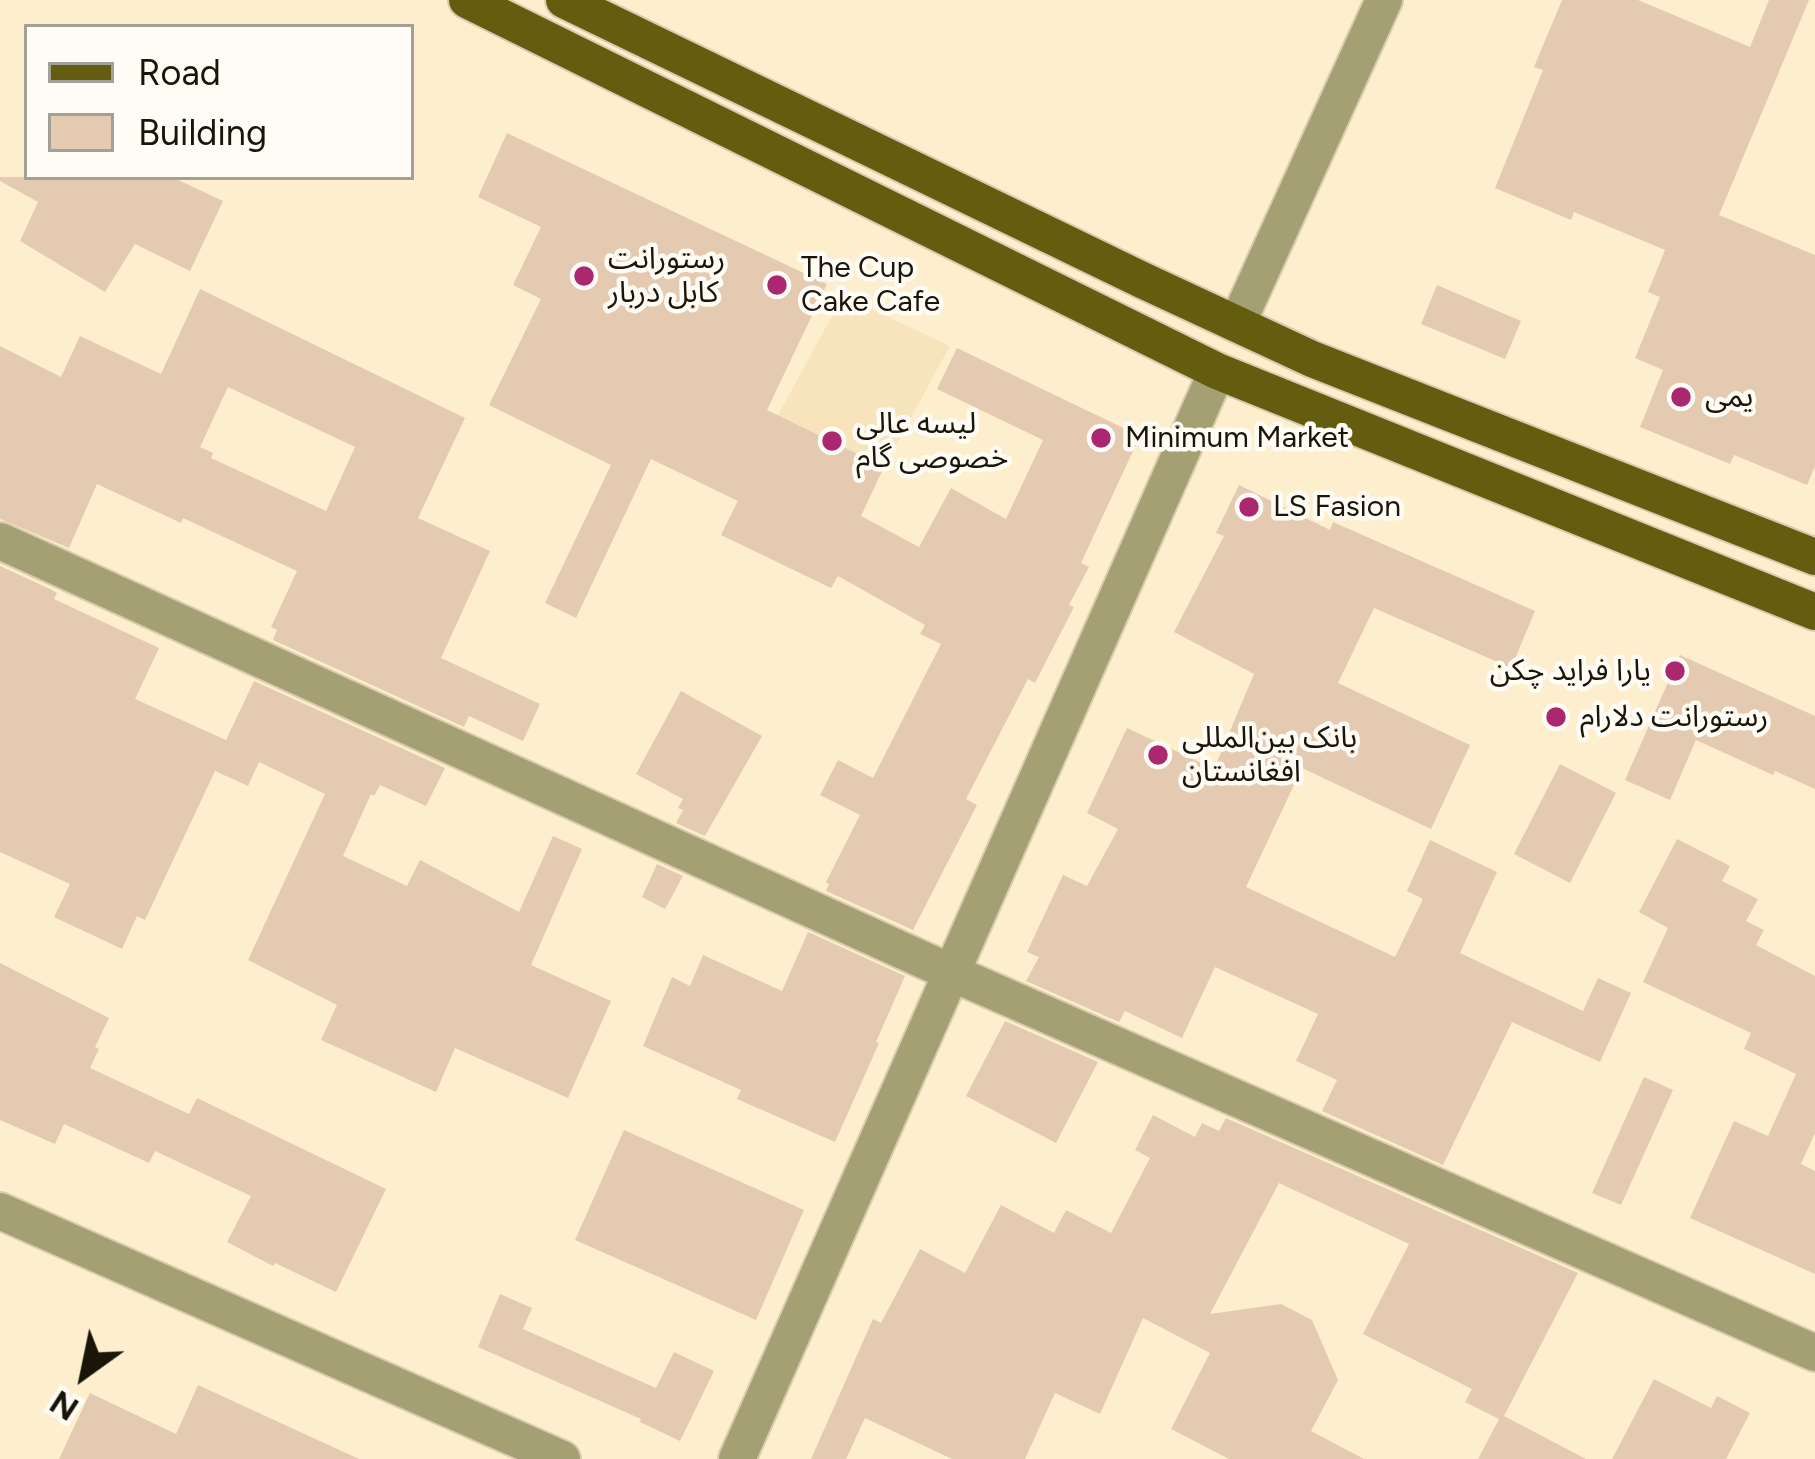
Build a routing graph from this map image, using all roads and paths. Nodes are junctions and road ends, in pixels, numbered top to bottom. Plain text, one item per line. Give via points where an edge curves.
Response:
1 (467, 0) edge
2 (564, 0) edge
3 (1384, 0) edge
4 (1237, 323) junction
5 (1217, 370) junction
6 (0, 541) edge
7 (1815, 557) edge
8 (1815, 612) edge
9 (952, 973) junction
10 (0, 1210) edge
11 (1815, 1353) edge
12 (562, 1459) edge
13 (737, 1459) edge

1 - 5 main road
2 - 4 main road
3 - 4 street
4 - 7 main road
5 - 8 main road
5 - 9 street
6 - 9 street
9 - 11 street
9 - 13 street
10 - 12 street

